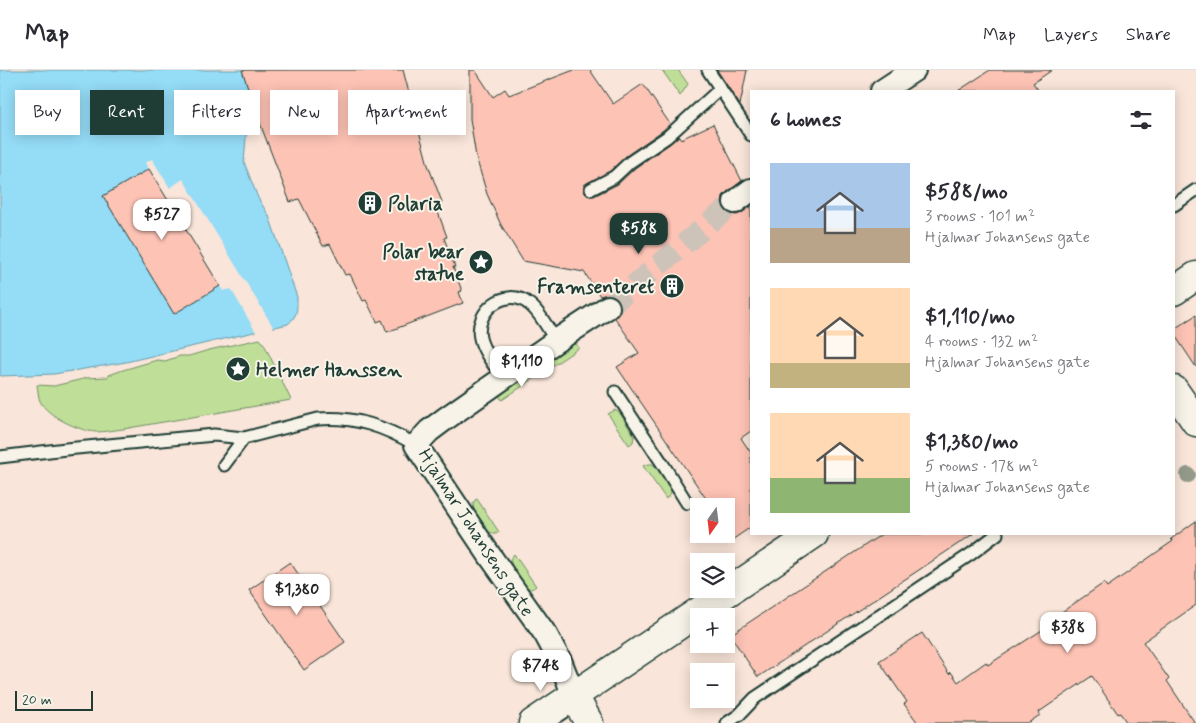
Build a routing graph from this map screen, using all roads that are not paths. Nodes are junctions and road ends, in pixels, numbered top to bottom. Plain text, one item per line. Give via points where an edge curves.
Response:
1 (708, 70) edge
2 (914, 70) edge
3 (720, 90) junction
4 (884, 90) edge
5 (750, 134) edge
6 (591, 189) dead end
7 (1196, 190) edge
8 (1175, 204) edge
9 (1196, 276) edge
10 (1175, 290) edge
11 (608, 307) tunnel mouth
12 (556, 341) junction
13 (503, 378) junction
14 (614, 392) dead end
15 (244, 438) junction
16 (416, 445) junction
17 (0, 456) edge
18 (224, 465) dead end
19 (687, 503) dead end
20 (813, 535) edge
21 (996, 535) edge
22 (574, 696) junction
23 (740, 719) edge
24 (533, 723) edge
25 (589, 723) edge
26 (727, 723) edge

1 - 3 lane
2 - 4 street
3 - 5 lane
3 - 6 lane via 667,137
7 - 8 lane
9 - 10 street
11 - 12 street, Hjalmar Johansens gate
12 - 13 street, Hjalmar Johansens gate
12 - 13 lane via 530,304 514,298 496,301 484,313 479,332 484,348
13 - 16 street, Hjalmar Johansens gate via 444,419
14 - 19 lane
15 - 16 lane via 330,418 365,422
15 - 17 lane via 214,435
15 - 18 lane
16 - 22 street, Hjalmar Johansens gate via 546,635
20 - 22 street
21 - 23 lane via 755,698 745,707
22 - 24 street
22 - 25 street
23 - 26 lane

